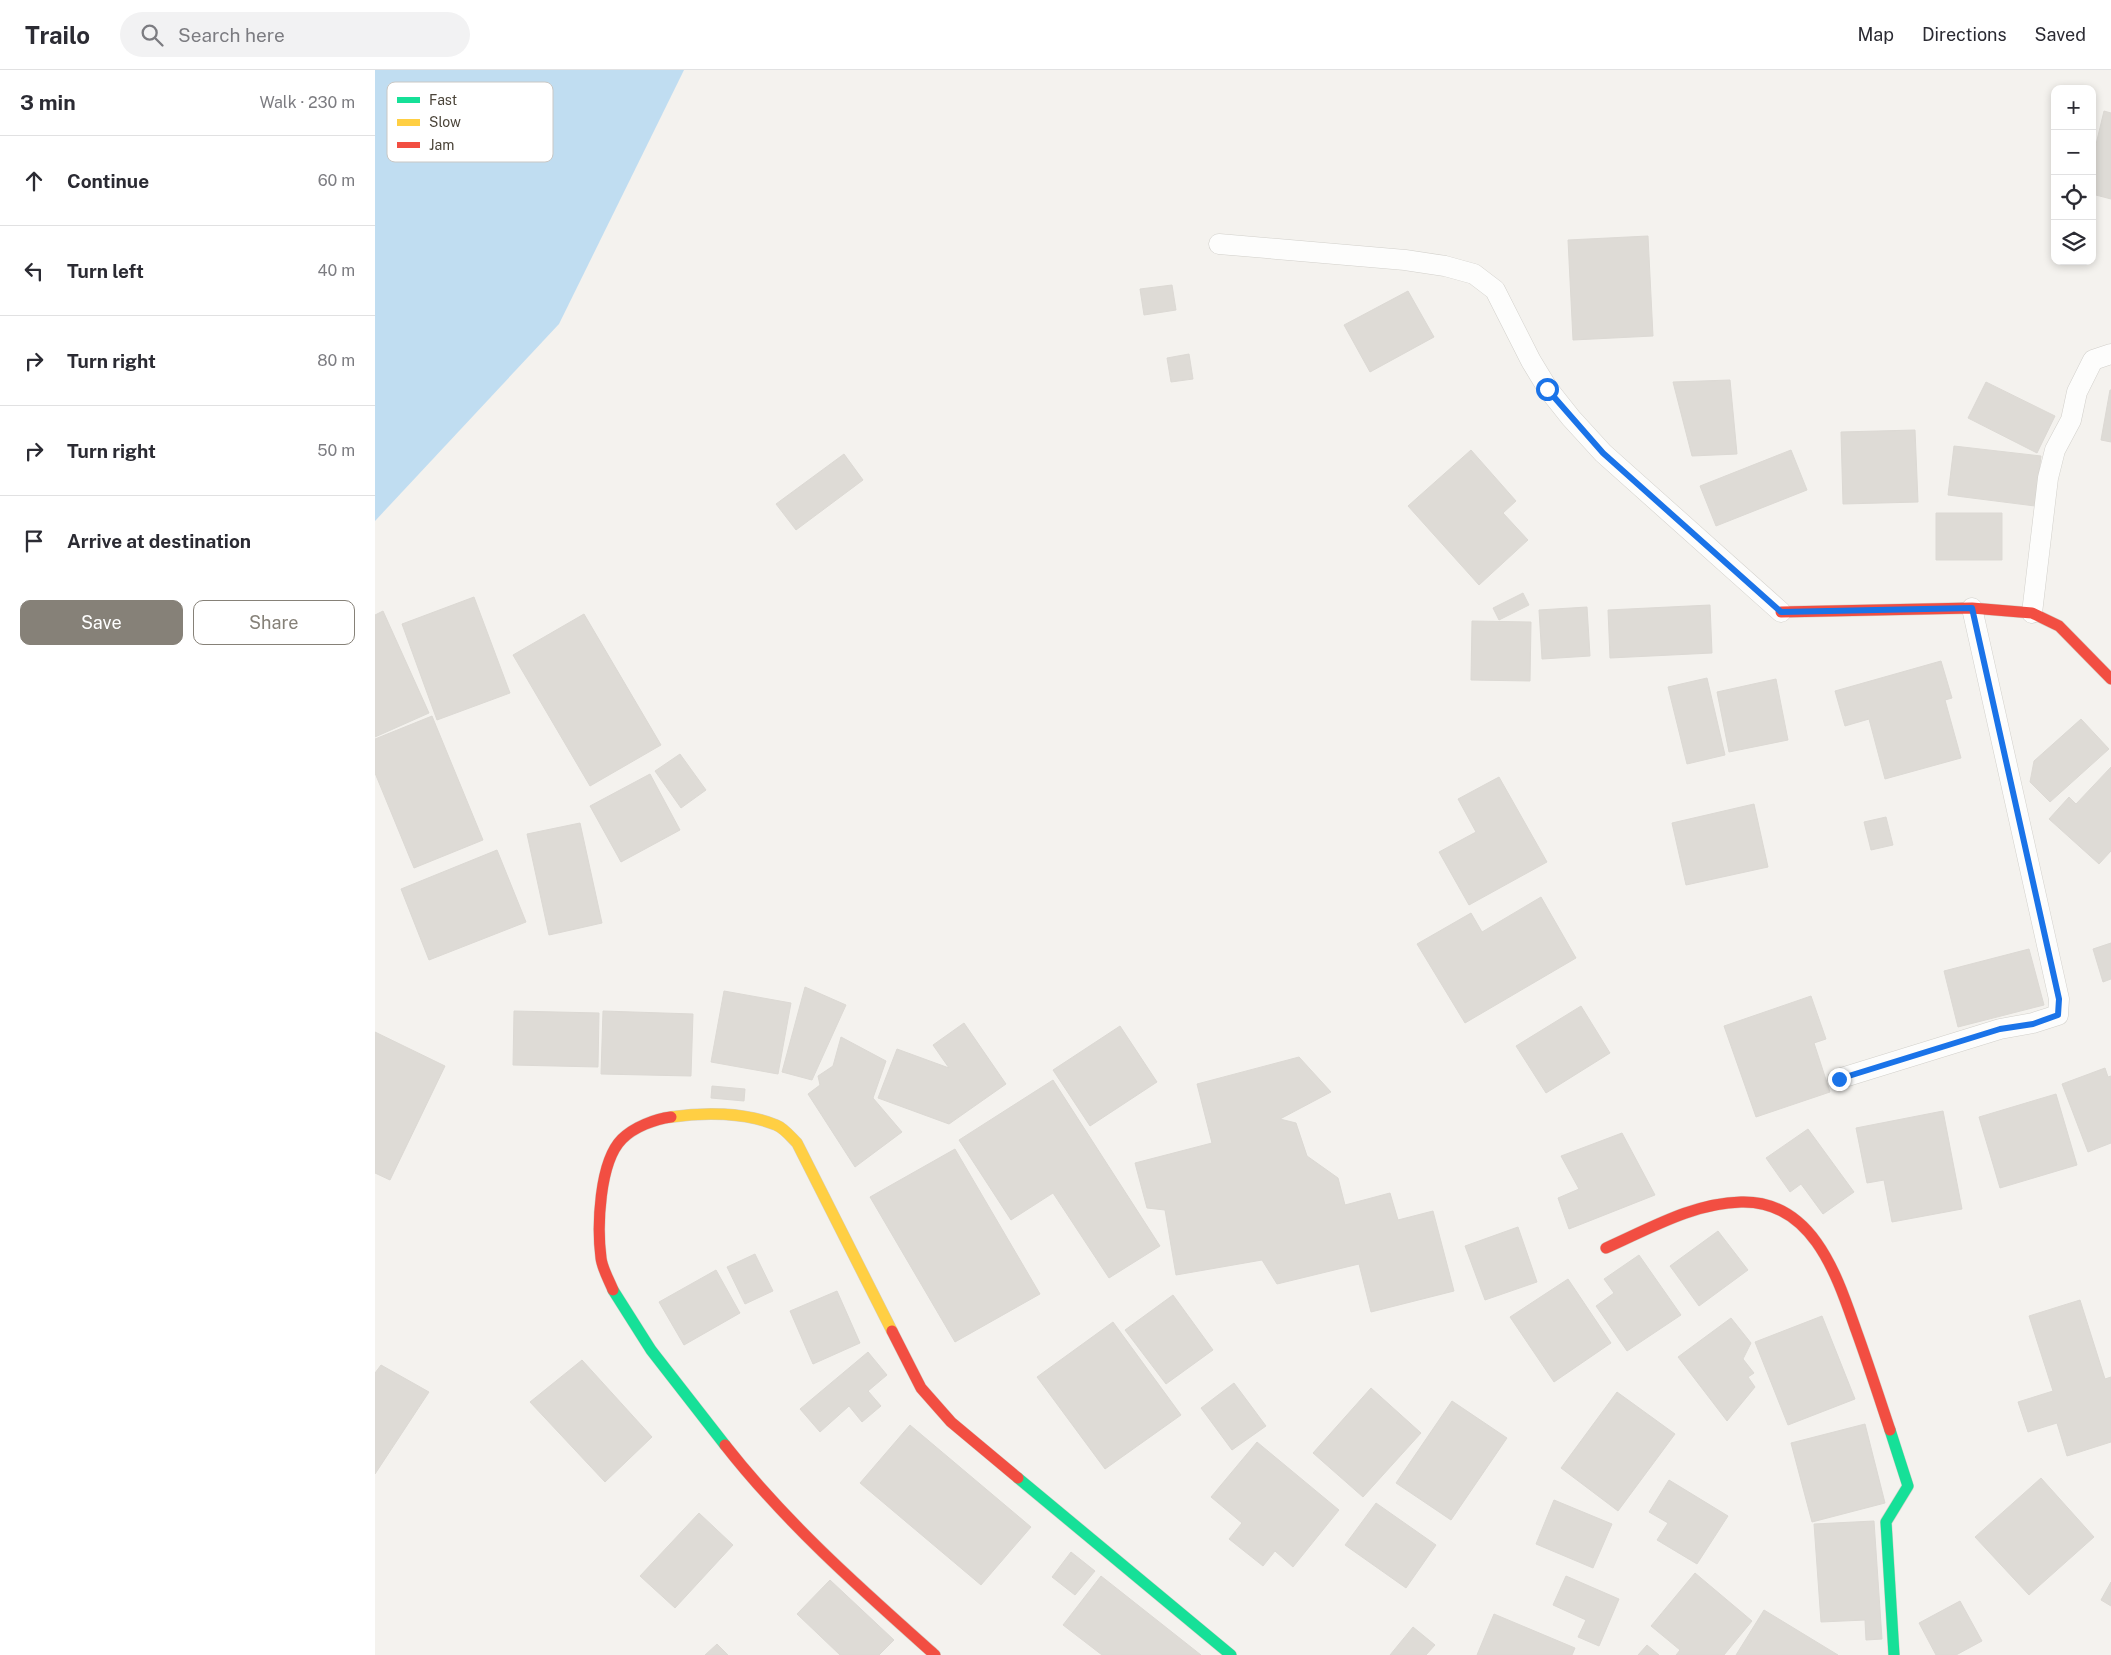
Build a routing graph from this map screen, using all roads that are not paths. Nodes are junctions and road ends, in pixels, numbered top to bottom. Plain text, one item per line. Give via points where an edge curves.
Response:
1 (1219, 244) dead end
2 (2111, 354) edge
3 (1972, 608) junction
4 (1781, 612) joint
5 (2031, 613) junction
6 (2111, 679) edge
7 (1839, 1079) dead end
8 (1606, 1248) dead end
9 (935, 1655) edge
10 (1231, 1655) edge
11 (1894, 1655) edge

1 - 4 lane via 1405,260 1475,274 1495,290 1547,389 1571,418 1603,453
2 - 5 lane via 2093,360 2077,392 2071,420 2055,450
3 - 4 street
3 - 5 street
3 - 7 lane via 2059,999 2058,1015 2033,1024 2000,1029
5 - 6 street via 2059,626
8 - 11 street via 1705,1207 1743,1202 1788,1214 1824,1252 1840,1283 1907,1486 1886,1522
9 - 10 street via 856,1585 736,1459 669,1374 616,1298 601,1259 604,1172 622,1139 655,1118 700,1114 744,1117 778,1125 797,1143 921,1388 951,1422

